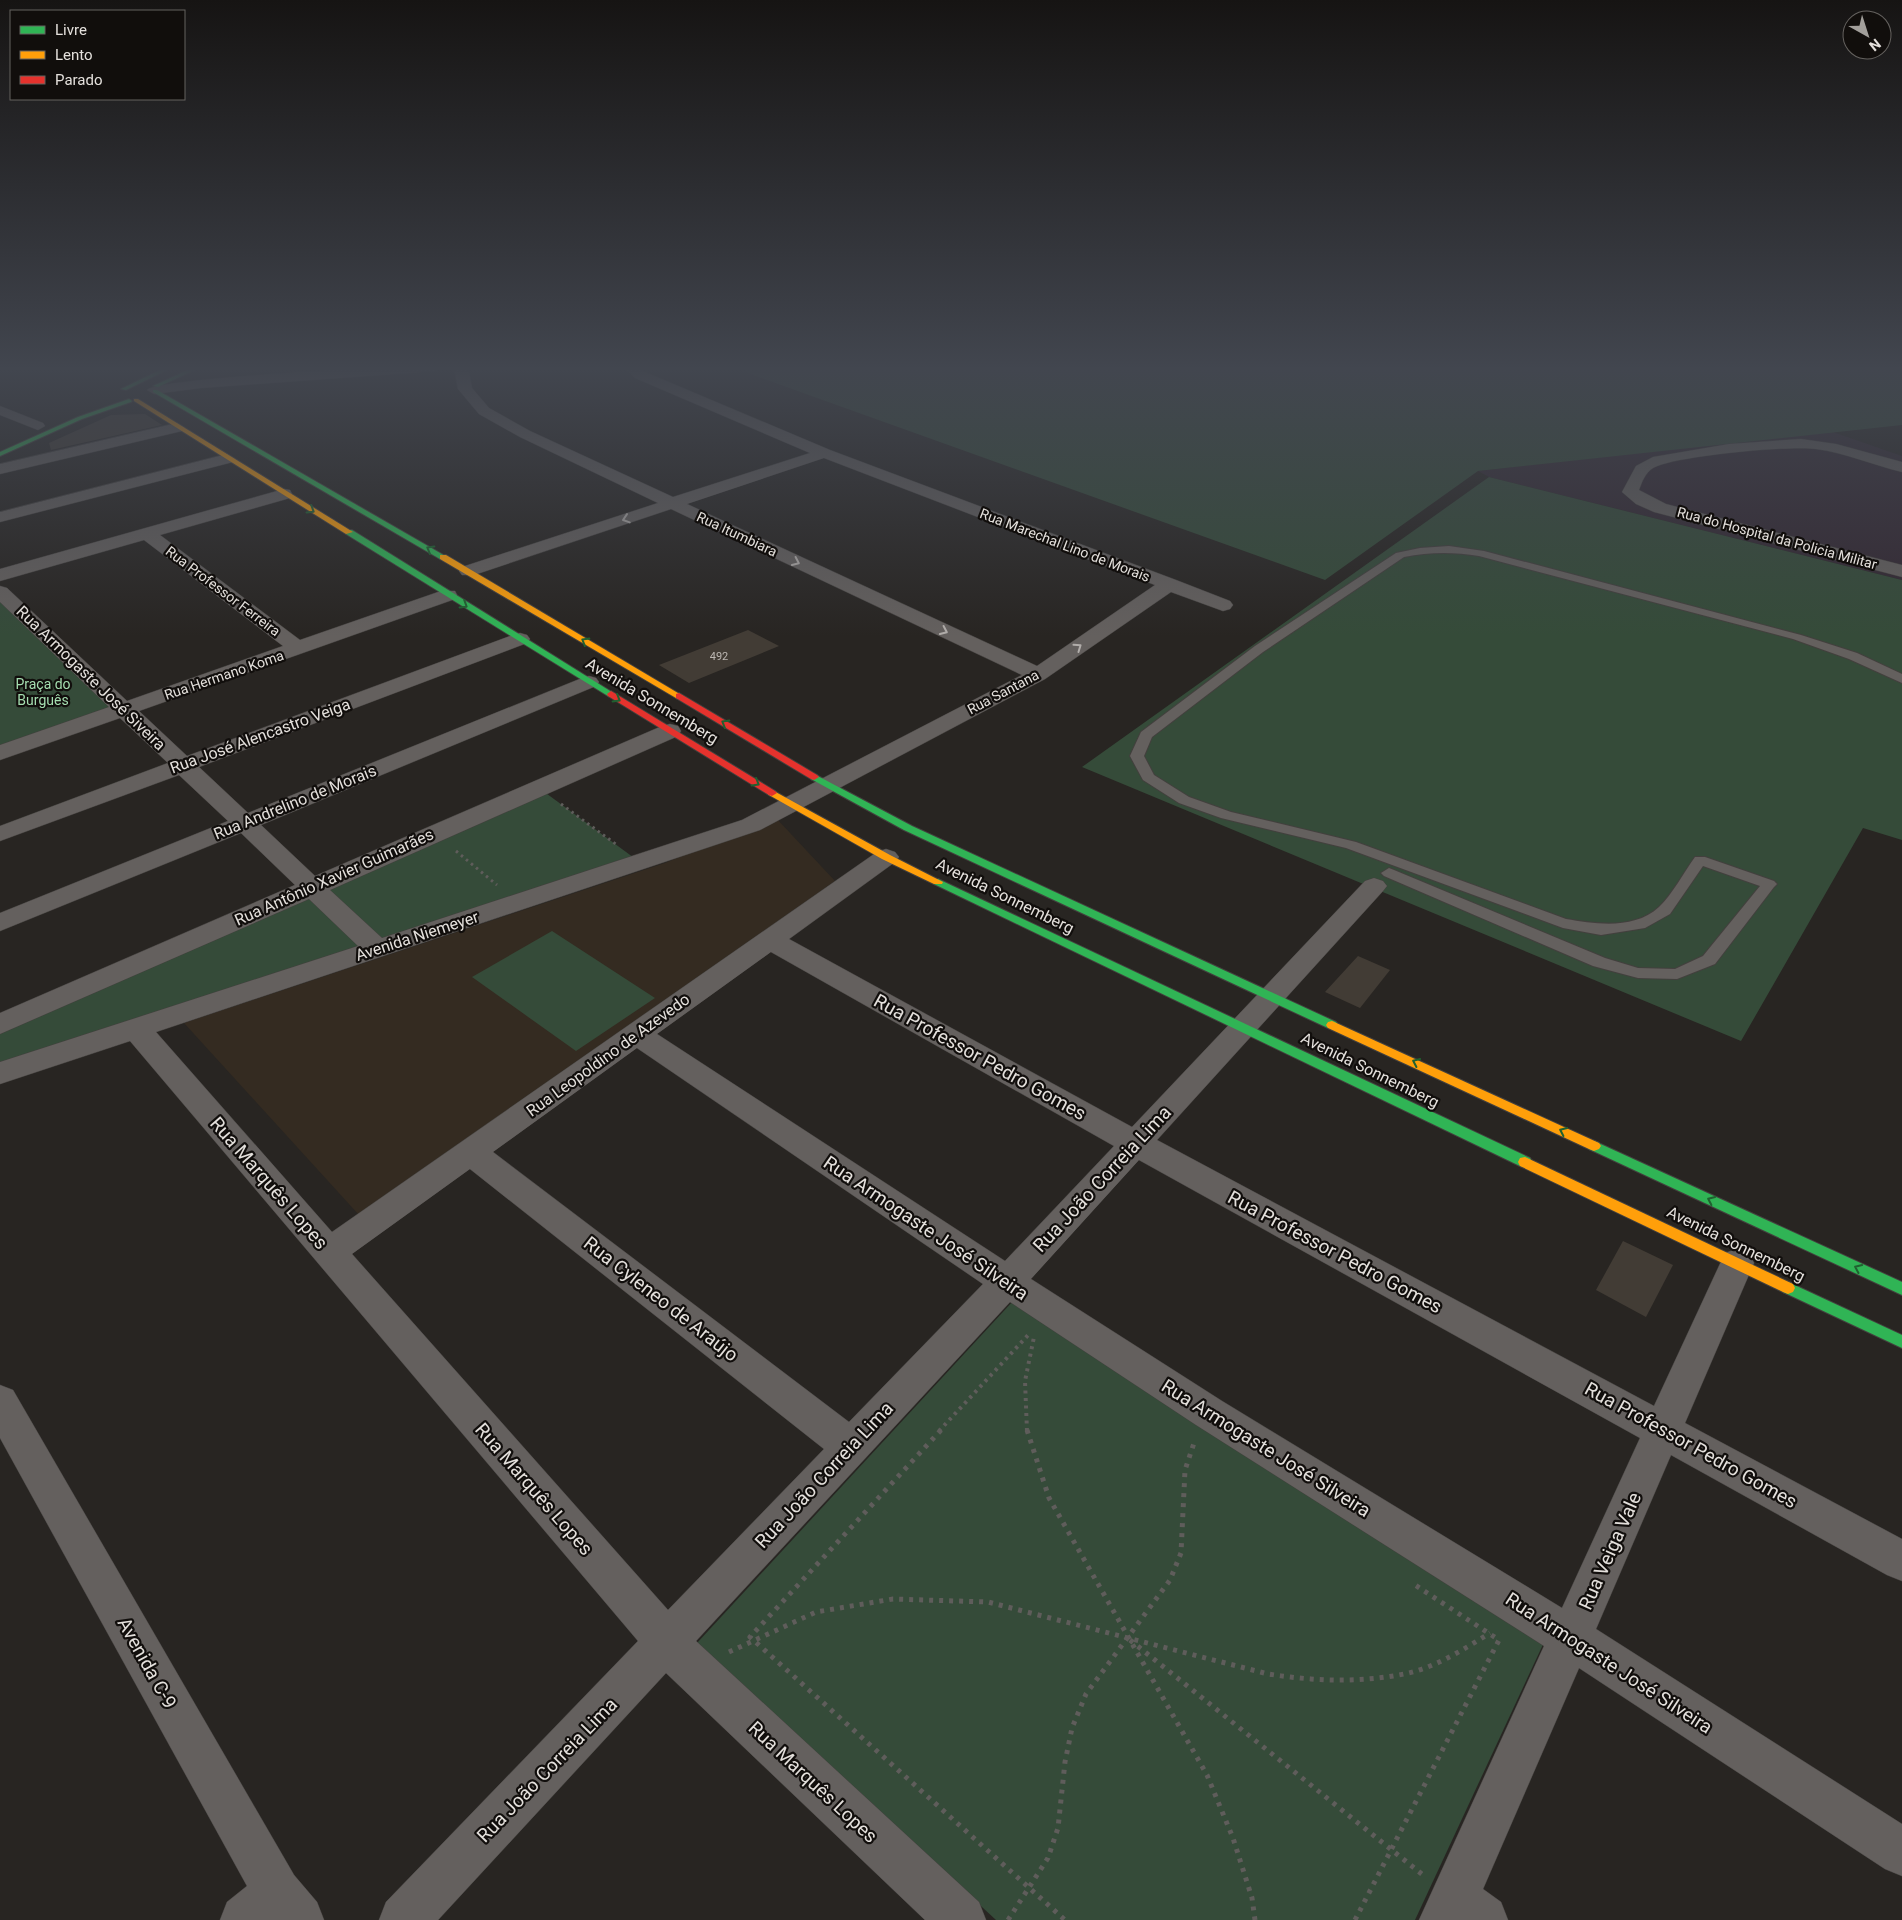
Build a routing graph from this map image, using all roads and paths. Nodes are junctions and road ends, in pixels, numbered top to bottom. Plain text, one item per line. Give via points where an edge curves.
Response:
1 (54, 457) edge
2 (223, 457) edge
3 (268, 457) edge
4 (572, 457) edge
5 (813, 457) edge
6 (833, 457) edge
7 (1674, 457) edge
8 (1865, 457) edge
9 (227, 459) junction
10 (1902, 467) edge
11 (0, 469) edge
12 (284, 494) junction
13 (672, 504) junction
14 (0, 517) edge
15 (146, 533) junction
16 (1902, 570) edge
17 (468, 572) junction
18 (0, 575) edge
19 (1169, 584) junction
20 (0, 592) edge
21 (448, 595) junction
22 (1223, 605) dead end
23 (520, 639) junction
24 (299, 649) junction
25 (1038, 675) junction
26 (1902, 679) edge
27 (589, 682) junction
28 (124, 710) junction
29 (670, 731) junction
30 (0, 753) edge
31 (183, 765) junction
32 (827, 784) junction
33 (539, 788) junction
34 (791, 804) junction
35 (245, 823) junction
36 (435, 833) junction
37 (0, 834) edge
38 (886, 857) junction
39 (641, 863) junction
40 (1387, 874) junction
41 (310, 887) junction
42 (519, 903) junction
43 (0, 923) edge
44 (769, 939) junction
45 (377, 949) junction
46 (1272, 995) junction
47 (0, 1024) edge
48 (1242, 1027) junction
49 (136, 1030) junction
50 (636, 1034) junction
51 (0, 1073) edge
52 (1135, 1143) junction
53 (471, 1152) junction
54 (329, 1252) junction
55 (1736, 1263) junction
56 (1007, 1282) junction
57 (1902, 1289) edge
58 (1042, 1329) junction
59 (1902, 1342) edge
60 (0, 1402) edge
61 (1663, 1430) junction
62 (1199, 1434) junction
63 (850, 1446) junction
64 (1902, 1561) edge
65 (1407, 1580) dead end
66 (1531, 1613) junction
67 (1489, 1633) junction
68 (1127, 1638) junction
69 (1571, 1638) junction
70 (755, 1640) junction
71 (680, 1657) junction
72 (1391, 1850) junction
73 (1902, 1852) edge
74 (1030, 1889) junction
75 (274, 1911) edge
76 (1460, 1913) edge
77 (404, 1920) edge
78 (962, 1920) edge
79 (1008, 1920) edge
80 (1065, 1920) edge
81 (1255, 1920) edge
82 (1355, 1920) edge

1 - 11 street
2 - 9 street, Avenida Sonnemberg
17 -> 3 street, Avenida Sonnemberg
4 - 13 street, Rua Itumbiara
5 - 13 street
6 - 19 street, Rua Marechal Lino de Morais
7 - 16 street, Rua do Hospital da Policia Militar via 1650,462 1638,471 1630,492 1660,508
8 - 10 street, Rua do Hospital da Policia Militar
9 - 12 street, Avenida Sonnemberg
9 - 14 street
12 - 15 street
12 -> 21 street, Avenida Sonnemberg
13 -> 17 street
13 -> 25 street, Rua Itumbiara
15 - 18 street
15 - 24 street, Rua Professor Ferreira
32 -> 17 street, Avenida Sonnemberg
19 - 22 street, Rua Marechal Lino de Morais
25 -> 19 street, Rua Santana
20 - 28 street, Rua Armogaste José Siveira
21 -> 23 street, Avenida Sonnemberg
21 - 24 street, Rua Hermano Koma
23 - 27 street, Avenida Sonnemberg
23 - 31 street, Rua José Alencastro Veiga
24 - 28 street, Rua Hermano Koma
25 - 32 street, Rua Santana
26 - 40 lane via 1853,656 1797,637 1480,553 1452,548 1423,549 1400,555 1244,660 1146,735 1137,756 1148,777 1184,800 1226,815 1351,845
27 -> 29 street, Avenida Sonnemberg
27 - 35 street, Rua Andrelino de Morais
28 - 30 street, Rua Hermano Koma
28 - 31 street, Rua Armogaste José Siveira
29 - 33 street, Rua Antônio Xavier Guimarães
29 -> 34 street, Avenida Sonnemberg
31 - 35 street, Rua Armogaste José Siveira
31 - 37 street, Rua José Alencastro Veiga
32 - 34 street, Avenida Niemeyer
32 - 46 street, Avenida Sonnemberg via 908,828
33 - 36 street, Rua Antônio Xavier Guimarães
33 - 39 path
34 - 38 street, Avenida Sonnemberg
34 - 39 street, Avenida Niemeyer via 751,825
35 - 41 street, Rua Armogaste José Siveira
35 - 43 street, Rua Andrelino de Morais
36 - 41 street, Rua Antônio Xavier Guimarães
36 - 42 path
38 - 44 street, Rua Leopoldino de Azevedo
38 - 48 street, Avenida Sonnemberg
39 - 42 street, Avenida Niemeyer
40 - 40 lane via 1599,962 1638,973 1677,974 1709,960 1768,884 1700,860 1664,911 1638,925 1601,930 1563,923
40 - 46 street
41 - 45 street, Rua Armogaste José Siveira
41 - 47 street, Rua Antônio Xavier Guimarães
42 - 45 street, Avenida Niemeyer
44 - 50 street, Rua Leopoldino de Azevedo
44 - 52 street, Rua Professor Pedro Gomes
45 - 49 street, Avenida Niemeyer
46 - 48 street, Rua João Correia Lima
57 -> 46 street, Avenida Sonnemberg
48 - 52 street, Rua João Correia Lima
48 - 55 street, Avenida Sonnemberg
49 - 51 street, Avenida Niemeyer
49 - 54 street, Rua Marquês Lopes
50 - 53 street, Rua Leopoldino de Azevedo
50 - 56 street, Rua Armogaste José Silveira
52 - 56 street, Rua João Correia Lima
52 - 61 street, Rua Professor Pedro Gomes
53 - 54 street, Rua Leopoldino de Azevedo
53 - 63 street, Rua Cyleneo de Araújo
54 - 71 street, Rua Marquês Lopes
55 - 59 street, Avenida Sonnemberg
55 - 61 street, Rua Veiga Vale
56 - 58 street, Rua Armogaste José Silveira
56 - 63 street, Rua João Correia Lima
58 - 62 street, Rua Armogaste José Silveira
58 - 68 path via 1025,1381 1027,1430 1050,1498
58 - 70 path via 1028,1332 750,1637
60 - 75 street, Avenida C-9
61 - 64 street, Rua Professor Pedro Gomes
61 - 69 street, Rua Veiga Vale
62 - 66 street, Rua Armogaste José Silveira
62 - 68 path via 1185,1470 1181,1553 1170,1580
63 - 71 street, Rua João Correia Lima
65 - 67 path
66 - 67 path
66 - 69 street, Rua Armogaste José Silveira
67 - 68 path via 1456,1654 1406,1674 1357,1680 1308,1680 1268,1674
67 - 72 path via 1499,1640
68 - 70 path via 988,1602 893,1599 816,1612
68 - 72 path
68 - 74 path via 1086,1694 1072,1728 1058,1828 1048,1858
68 - 81 path via 1207,1775 1233,1838 1252,1898
69 - 73 street, Rua Armogaste José Silveira
69 - 76 street, Rua Veiga Vale
70 - 71 path
70 - 74 path
71 - 77 street, Rua João Correia Lima
71 - 78 street, Rua Marquês Lopes
72 - 76 path
72 - 82 path
74 - 79 path
74 - 80 path

